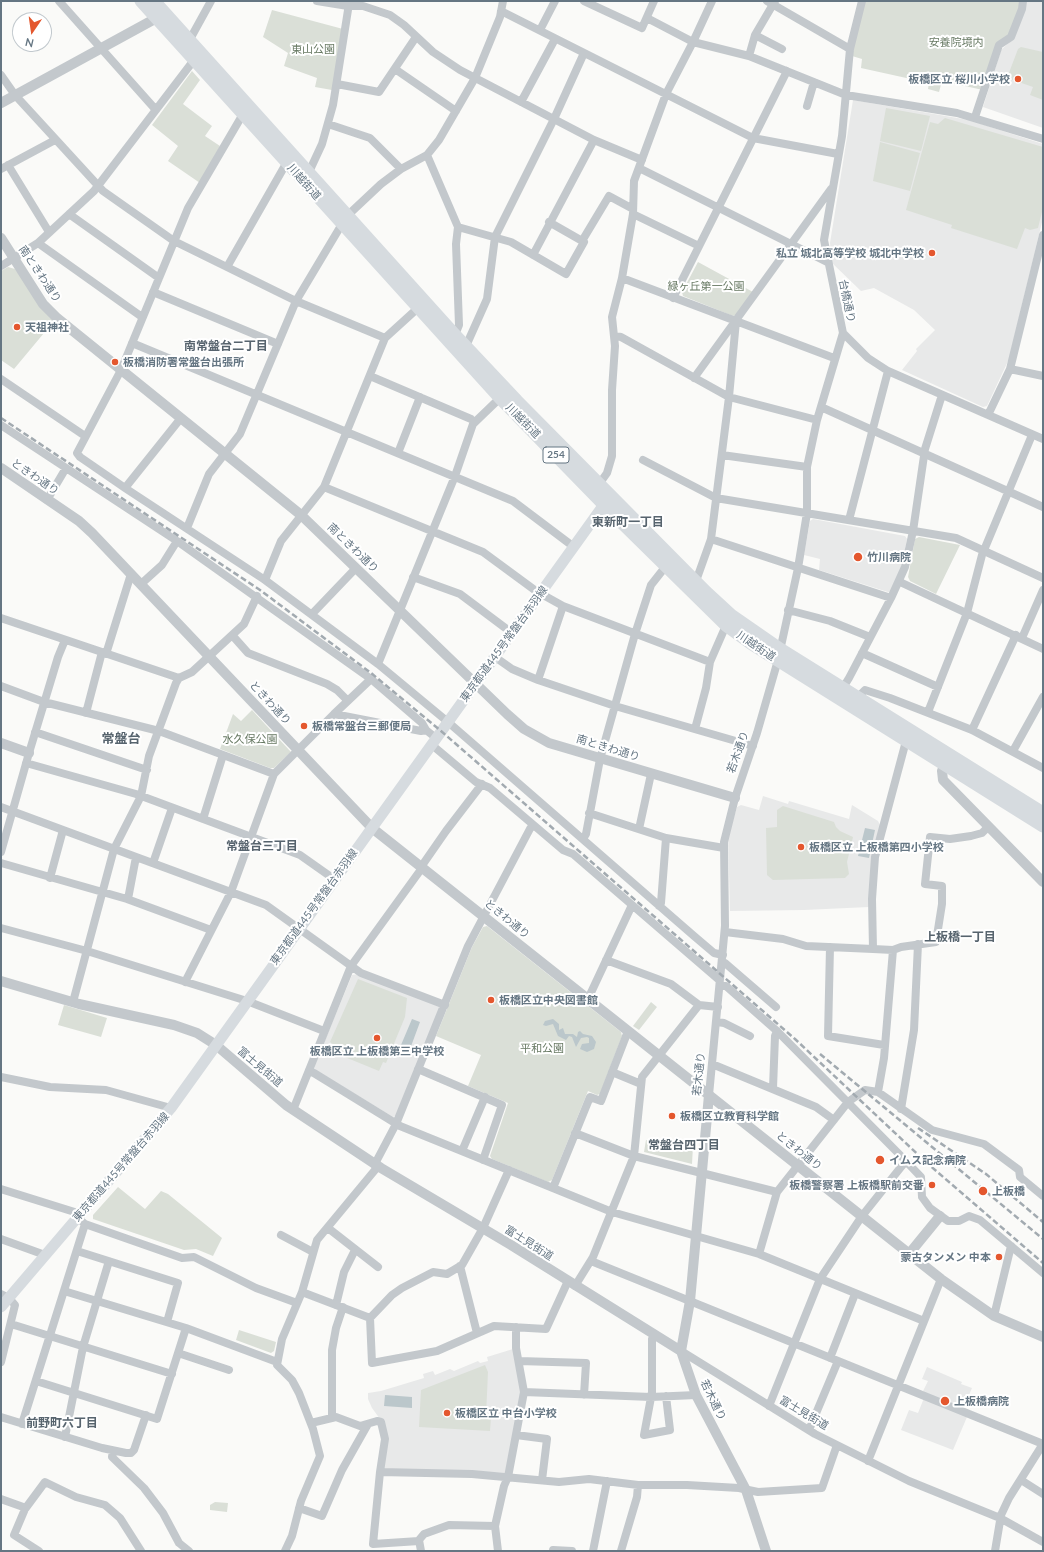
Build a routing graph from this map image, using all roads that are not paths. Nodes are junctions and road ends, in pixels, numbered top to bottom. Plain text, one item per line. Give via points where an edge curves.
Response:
1 (59, 1) edge
2 (141, 1) edge
3 (154, 1) edge
4 (211, 1) edge
5 (319, 1) edge
6 (504, 1) edge
7 (555, 1) edge
8 (584, 1) edge
9 (654, 1) edge
10 (712, 1) edge
11 (862, 1) edge
12 (1023, 1) edge
13 (771, 2) edge
14 (348, 4) edge
15 (501, 11) junction
16 (160, 16) junction
17 (647, 18) junction
18 (540, 30) junction
19 (755, 35) junction
20 (416, 37) junction
21 (555, 38) junction
22 (190, 41) junction
23 (693, 42) junction
24 (782, 48) dead end
25 (101, 49) junction
26 (850, 49) junction
27 (584, 53) junction
28 (749, 56) junction
29 (194, 60) junction
30 (395, 69) junction
31 (787, 71) junction
32 (1, 75) edge
33 (475, 78) junction
34 (814, 82) junction
35 (337, 84) junction
36 (666, 94) junction
37 (15, 95) junction
38 (846, 95) junction
39 (521, 102) junction
40 (1, 103) edge
41 (807, 106) dead end
42 (156, 110) junction
43 (456, 111) junction
44 (243, 114) junction
45 (975, 117) junction
46 (554, 119) junction
47 (328, 124) junction
48 (753, 138) junction
49 (1043, 139) edge
50 (55, 140) junction
51 (594, 140) junction
52 (838, 154) junction
53 (427, 155) junction
54 (287, 162) junction
55 (641, 164) junction
56 (5, 167) edge
57 (401, 169) junction
58 (309, 172) junction
59 (98, 186) junction
60 (833, 187) junction
61 (719, 208) junction
62 (633, 211) junction
63 (69, 214) junction
64 (345, 219) junction
65 (549, 222) junction
66 (458, 227) junction
67 (49, 232) junction
68 (495, 237) junction
69 (1, 238) edge
70 (1042, 240) edge
71 (174, 241) junction
72 (582, 241) junction
73 (38, 243) junction
74 (791, 244) junction
75 (699, 246) junction
76 (533, 255) junction
77 (15, 259) junction
78 (827, 262) junction
79 (1, 266) edge
80 (226, 267) junction
81 (159, 278) junction
82 (622, 278) junction
83 (153, 292) junction
84 (673, 298) junction
85 (296, 301) junction
86 (418, 308) junction
87 (142, 318) junction
88 (736, 322) junction
89 (843, 334) junction
90 (455, 335) junction
91 (615, 336) junction
92 (385, 338) junction
93 (132, 343) junction
94 (278, 344) junction
95 (466, 346) junction
96 (834, 358) junction
97 (1010, 369) junction
98 (121, 370) junction
99 (888, 371) junction
100 (370, 376) junction
101 (1043, 376) edge
102 (694, 378) junction
103 (1, 379) edge
104 (258, 394) junction
105 (942, 395) junction
106 (420, 397) junction
107 (729, 397) junction
108 (500, 398) junction
109 (821, 407) junction
110 (988, 415) junction
111 (181, 418) junction
112 (817, 420) junction
113 (474, 422) junction
114 (1, 425) edge
115 (872, 430) junction
116 (346, 432) junction
117 (1032, 435) junction
118 (85, 436) junction
119 (1043, 439) edge
120 (225, 453) junction
121 (398, 453) junction
122 (722, 454) junction
123 (924, 454) junction
124 (643, 460) dead end
125 (807, 467) junction
126 (1, 468) edge
127 (66, 468) junction
128 (455, 476) junction
129 (324, 487) junction
130 (125, 488) junction
131 (596, 488) junction
132 (1009, 492) junction
133 (716, 498) junction
134 (47, 500) junction
135 (608, 500) junction
136 (1043, 507) edge
137 (807, 513) junction
138 (301, 515) junction
139 (849, 520) junction
140 (187, 528) junction
141 (432, 531) junction
142 (913, 531) junction
143 (711, 539) junction
144 (178, 541) junction
145 (574, 547) junction
146 (984, 551) junction
147 (666, 566) junction
148 (356, 568) junction
149 (798, 568) junction
150 (131, 574) junction
151 (413, 577) junction
152 (1043, 578) edge
153 (265, 580) junction
154 (696, 581) junction
155 (900, 582) junction
156 (141, 584) junction
157 (1043, 590) edge
158 (540, 594) junction
159 (257, 596) junction
160 (891, 598) junction
161 (563, 606) junction
162 (400, 610) junction
163 (788, 610) junction
164 (967, 613) junction
165 (312, 614) junction
166 (1, 618) edge
167 (727, 626) junction
168 (512, 633) junction
169 (635, 634) junction
170 (232, 635) junction
171 (1019, 636) junction
172 (870, 637) junction
173 (65, 640) junction
174 (1043, 648) edge
175 (104, 653) junction
176 (862, 653) junction
177 (779, 655) junction
178 (210, 656) junction
179 (495, 657) junction
180 (710, 662) junction
181 (378, 664) junction
182 (179, 678) junction
183 (371, 679) junction
184 (538, 680) junction
185 (476, 683) junction
186 (1, 686) edge
187 (938, 687) junction
188 (840, 693) junction
189 (1043, 697) edge
190 (857, 698) junction
191 (348, 701) junction
192 (44, 702) junction
193 (615, 706) junction
194 (928, 712) junction
195 (1035, 712) junction
196 (86, 713) junction
197 (334, 714) junction
198 (1043, 716) edge
199 (448, 722) junction
200 (695, 729) junction
201 (426, 730) junction
202 (972, 730) junction
203 (159, 731) junction
204 (35, 732) junction
205 (906, 741) junction
206 (434, 742) junction
207 (1, 743) edge
208 (752, 746) junction
209 (297, 749) junction
210 (1014, 751) junction
211 (223, 755) junction
212 (27, 758) junction
213 (600, 759) junction
214 (946, 760) junction
215 (1043, 768) edge
216 (147, 770) junction
217 (274, 774) junction
218 (651, 774) junction
219 (482, 784) junction
220 (141, 796) junction
221 (735, 798) junction
222 (1, 807) edge
223 (172, 808) junction
224 (12, 811) junction
225 (590, 812) junction
226 (1043, 813) edge
227 (203, 819) junction
228 (532, 825) junction
229 (1043, 826) edge
230 (988, 827) junction
231 (372, 828) junction
232 (639, 829) junction
233 (63, 830) junction
234 (250, 837) junction
235 (666, 838) junction
236 (583, 839) junction
237 (724, 848) junction
238 (114, 849) junction
239 (1, 852) edge
240 (136, 857) junction
241 (1, 863) edge
242 (153, 863) junction
243 (422, 868) junction
244 (50, 878) junction
245 (334, 879) junction
246 (1042, 881) edge
247 (103, 892) junction
248 (231, 892) junction
249 (128, 899) junction
250 (632, 905) junction
251 (659, 906) junction
252 (484, 916) junction
253 (1, 928) edge
254 (299, 929) junction
255 (210, 930) junction
256 (725, 932) junction
257 (918, 944) junction
258 (830, 947) junction
259 (873, 949) junction
260 (893, 950) junction
261 (88, 951) junction
262 (722, 959) junction
263 (606, 960) junction
264 (351, 966) junction
265 (1, 981) edge
266 (185, 982) junction
267 (720, 982) junction
268 (588, 999) junction
269 (247, 1001) junction
270 (74, 1002) junction
271 (445, 1005) junction
272 (699, 1005) junction
273 (718, 1007) junction
274 (776, 1008) dead end
275 (717, 1022) junction
276 (324, 1031) junction
277 (628, 1031) junction
278 (777, 1031) junction
279 (750, 1036) dead end
280 (216, 1045) junction
281 (884, 1045) junction
282 (659, 1055) junction
283 (712, 1064) junction
284 (418, 1069) junction
285 (309, 1070) junction
286 (612, 1072) junction
287 (1, 1077) edge
288 (641, 1084) junction
289 (772, 1088) junction
290 (878, 1092) junction
291 (709, 1095) junction
292 (485, 1097) junction
293 (848, 1102) junction
294 (171, 1108) junction
295 (901, 1109) junction
296 (293, 1110) junction
297 (834, 1120) junction
298 (396, 1124) junction
299 (575, 1133) junction
300 (462, 1151) junction
301 (634, 1156) junction
302 (483, 1160) junction
303 (905, 1162) junction
304 (377, 1165) junction
305 (798, 1166) junction
306 (508, 1170) junction
307 (702, 1172) junction
308 (1, 1188) edge
309 (553, 1188) junction
310 (777, 1192) junction
311 (1042, 1193) edge
312 (612, 1212) junction
313 (862, 1216) junction
314 (940, 1216) junction
315 (81, 1219) junction
316 (328, 1228) junction
317 (482, 1228) junction
318 (281, 1236) dead end
319 (696, 1236) junction
320 (1, 1239) edge
321 (1010, 1246) junction
322 (355, 1250) junction
323 (77, 1251) junction
324 (313, 1252) junction
325 (759, 1254) junction
326 (909, 1254) junction
327 (45, 1255) junction
328 (109, 1261) junction
329 (591, 1261) junction
330 (460, 1266) junction
331 (378, 1267) dead end
332 (1043, 1273) edge
333 (820, 1279) junction
334 (941, 1279) junction
335 (571, 1284) junction
336 (64, 1291) junction
337 (302, 1292) junction
338 (856, 1294) junction
339 (5, 1296) edge
340 (97, 1301) junction
341 (690, 1301) junction
342 (297, 1303) junction
343 (1, 1306) edge
344 (339, 1306) junction
345 (994, 1316) junction
346 (370, 1318) junction
347 (924, 1321) junction
348 (166, 1322) junction
349 (11, 1324) junction
350 (516, 1326) junction
351 (186, 1328) junction
352 (477, 1333) junction
353 (654, 1335) junction
354 (50, 1336) junction
355 (1043, 1337) edge
356 (794, 1344) junction
357 (83, 1346) junction
358 (681, 1351) junction
359 (178, 1353) junction
360 (830, 1358) junction
361 (519, 1361) junction
362 (838, 1361) junction
363 (1, 1362) edge
364 (277, 1362) junction
365 (229, 1370) dead end
366 (172, 1374) junction
367 (36, 1381) junction
368 (898, 1386) junction
369 (74, 1392) junction
370 (524, 1392) junction
371 (584, 1395) junction
372 (696, 1395) junction
373 (666, 1396) junction
374 (651, 1397) junction
375 (769, 1406) junction
376 (146, 1415) junction
377 (1, 1417) edge
378 (332, 1417) junction
379 (311, 1423) junction
380 (22, 1424) junction
381 (368, 1424) junction
382 (809, 1430) junction
383 (516, 1435) junction
384 (65, 1437) junction
385 (1043, 1444) edge
386 (837, 1445) junction
387 (114, 1451) junction
388 (868, 1461) junction
389 (380, 1472) junction
390 (508, 1477) junction
391 (542, 1480) junction
392 (1021, 1480) junction
393 (607, 1481) junction
394 (638, 1485) junction
395 (746, 1490) junction
396 (1043, 1494) edge
397 (1, 1499) edge
398 (26, 1508) junction
399 (299, 1508) junction
400 (1000, 1518) junction
401 (495, 1526) junction
402 (419, 1541) junction
403 (1043, 1542) edge
404 (553, 1550) dead end
405 (39, 1551) edge
406 (141, 1551) edge
407 (189, 1551) edge
408 (285, 1551) edge
409 (421, 1551) edge
410 (498, 1551) edge
411 (572, 1551) edge
412 (593, 1551) edge
413 (621, 1551) edge
414 (766, 1551) edge
415 (995, 1551) edge

1 - 25 street
2 - 16 highway, 川越街道 / 254
3 - 16 highway, 川越街道 / 254
4 - 22 street
5 - 14 street
6 - 15 street
7 - 18 street
8 - 17 street via 642,28
9 - 17 street
10 - 23 street
11 - 26 street, 台橋通り
12 - 45 street via 1011,36 999,45
13 - 19 street
13 - 26 street
14 - 20 street via 390,15
14 - 35 street
15 - 18 street
15 - 33 street
16 - 22 highway, 川越街道 / 254
16 - 25 street
16 - 29 highway, 川越街道 / 254
17 - 23 street
18 - 21 street
19 - 24 street
19 - 28 street
20 - 30 street
20 - 33 street via 442,59
21 - 27 street
21 - 39 street
22 - 58 highway, 川越街道 / 254
23 - 28 street
23 - 36 street
25 - 37 street
25 - 42 street
26 - 38 street, 台橋通り
27 - 36 street
27 - 46 street
28 - 31 street
29 - 42 street
29 - 44 highway, 川越街道 / 254
30 - 35 street via 379,92
30 - 43 street
31 - 34 street
31 - 48 street
32 - 37 street
33 - 39 street
33 - 43 street
34 - 38 street
34 - 41 street
35 - 47 street
36 - 48 street
36 - 55 street
37 - 40 street
37 - 50 street
38 - 45 street
38 - 52 street, 台橋通り
39 - 46 street
42 - 59 street
43 - 53 street
44 - 54 highway, 川越街道 / 254
44 - 71 street via 188,208
45 - 49 street
46 - 51 street
46 - 68 street
47 - 57 street via 370,138
47 - 58 street
48 - 52 street
48 - 61 street
50 - 56 street
50 - 59 street
51 - 55 street
51 - 65 street
52 - 60 street, 台橋通り
53 - 57 street
53 - 66 street
54 - 64 highway, 川越街道 / 254
54 - 80 street
55 - 61 street
55 - 62 street via 632,189
56 - 67 street
57 - 64 street
58 - 64 highway, 川越街道 / 254
59 - 63 street
59 - 71 street
60 - 74 street
60 - 78 street, 台橋通り via 824,240
61 - 74 street
61 - 75 street
62 - 72 street via 609,196
62 - 75 street
62 - 82 street
63 - 67 street
63 - 81 street
64 - 85 street
64 - 86 highway, 川越街道 / 254
64 - 90 highway, 川越街道 / 254
65 - 72 street
65 - 76 street
66 - 68 street
66 - 90 street via 456,244 459,325
67 - 73 street
68 - 76 street via 511,242
68 - 95 street via 487,299
69 - 77 street, 南ときわ通り
70 - 97 street
71 - 80 street
71 - 81 street
72 - 76 street via 583,245 566,274
73 - 77 street
73 - 87 street
74 - 78 street
74 - 88 street
75 - 84 street
77 - 79 street
77 - 98 street, 南ときわ通り via 49,311
78 - 89 street, 台橋通り
80 - 85 street
81 - 83 street
82 - 84 street
82 - 91 street via 612,317
83 - 87 street
83 - 94 street
84 - 88 street
85 - 92 street
85 - 94 street
86 - 92 street
86 - 108 highway, 川越街道 / 254
87 - 93 street
88 - 96 street
88 - 102 street
88 - 107 street
89 - 96 street, 台橋通り
89 - 99 street via 868,358
90 - 95 highway, 川越街道 / 254
91 - 102 street
91 - 131 street via 612,456 607,473
92 - 100 street
93 - 98 street
93 - 104 street
94 - 104 street
95 - 131 highway, 川越街道 / 254
96 - 109 street, 台橋通り
97 - 101 street
97 - 110 street
98 - 111 street, 南ときわ通り
98 - 118 street
99 - 105 street
99 - 115 street
100 - 106 street
100 - 116 street
102 - 107 street
103 - 118 street
104 - 116 street
104 - 120 street via 240,434
105 - 110 street
105 - 123 street
106 - 113 street
106 - 121 street
107 - 112 street
107 - 122 street
108 - 113 street
108 - 131 highway, 川越街道 / 254
109 - 112 street, 台橋通り
109 - 115 street
110 - 117 street
111 - 120 street, 南ときわ通り
111 - 130 street
112 - 125 street, 台橋通り
113 - 128 street
114 - 127 street
115 - 123 street
115 - 139 street
116 - 121 street
116 - 129 street
117 - 119 street
117 - 132 street
118 - 130 street via 77,453 80,457
120 - 138 street, 南ときわ通り
120 - 140 street via 209,474
121 - 128 street
122 - 125 street
122 - 133 street
123 - 132 street
123 - 142 street
124 - 133 street
125 - 137 street, 台橋通り
126 - 134 street, ときわ通り
127 - 134 street
127 - 144 street
128 - 141 street
128 - 145 street via 513,501
129 - 138 street
129 - 141 street
130 - 140 street
131 - 135 highway, 川越街道 / 254
132 - 136 street
132 - 146 street
133 - 137 street
133 - 143 street
134 - 150 street, ときわ通り via 79,521
135 - 145 main road, 東京都道445号常盤台赤羽線
135 - 147 highway, 川越街道 / 254
135 - 154 highway, 川越街道 / 254
137 - 139 street
137 - 149 street, 台橋通り
138 - 148 street, 南ときわ通り
138 - 153 street via 281,541
139 - 142 street
140 - 153 street
141 - 151 street
141 - 158 street via 482,552
142 - 146 street via 956,538
142 - 155 street
143 - 149 street
143 - 154 street
144 - 156 street via 162,565
144 - 159 street
145 - 158 main road, 東京都道445号常盤台赤羽線
146 - 152 street
146 - 164 street
147 - 167 highway, 川越街道 / 254
147 - 169 street via 651,585
148 - 162 street, 南ときわ通り
148 - 165 street
149 - 160 street
149 - 163 street, 台橋通り
150 - 156 street, ときわ通り
150 - 175 street
151 - 162 street
151 - 168 street via 460,594
153 - 165 street
154 - 177 highway, 川越街道 / 254 via 731,615
155 - 160 street
155 - 164 street
156 - 178 street, ときわ通り
157 - 171 street
158 - 161 street
158 - 168 main road, 東京都道445号常盤台赤羽線
159 - 170 street via 248,617
159 - 183 street
160 - 172 street
161 - 169 street
161 - 184 street
162 - 181 street
162 - 185 street, 南ときわ通り
163 - 172 street via 830,621
163 - 177 street, 台橋通り
164 - 171 street
164 - 187 street
165 - 181 street
166 - 173 street
167 - 177 highway, 川越街道 / 254
167 - 180 street
168 - 179 main road, 東京都道445号常盤台赤羽線
169 - 180 street
169 - 193 street
170 - 178 street
170 - 191 street via 248,653 327,684
171 - 174 street
171 - 202 street
172 - 176 street
173 - 175 street
173 - 192 street
175 - 182 street
175 - 196 street
176 - 187 street
176 - 188 street
177 - 188 highway, 川越街道 / 254
177 - 208 street, 若木通り
178 - 182 street via 192,672
178 - 209 street, ときわ通り
179 - 184 street via 512,669
179 - 185 main road, 東京都道445号常盤台赤羽線
180 - 200 street
181 - 199 street
182 - 203 street
183 - 191 street
183 - 201 street via 422,723
184 - 193 street
185 - 199 main road, 東京都道445号常盤台赤羽線
185 - 213 street, 南ときわ通り via 507,714 536,737
186 - 192 street
187 - 194 street
188 - 190 highway, 川越街道 / 254
188 - 205 highway, 川越街道 / 254
189 - 195 street
190 - 194 street via 865,690
190 - 214 highway, 川越街道 / 254
191 - 197 street
192 - 196 street
192 - 204 street
193 - 200 street
193 - 213 street
194 - 202 street
195 - 198 street
195 - 210 street
196 - 203 street
197 - 201 street
197 - 209 street
199 - 206 main road, 東京都道445号常盤台赤羽線
199 - 236 street
200 - 208 street
201 - 206 street
202 - 210 street
203 - 211 street
203 - 216 street
204 - 212 street
204 - 216 street
205 - 214 highway, 川越街道 / 254
205 - 259 street via 875,858 872,899
206 - 219 street via 476,782
206 - 231 main road, 東京都道445号常盤台赤羽線
207 - 212 street
208 - 221 street, 若木通り
209 - 217 street
209 - 231 street, ときわ通り
210 - 215 street
211 - 217 street
211 - 227 street
212 - 220 street
212 - 224 street
213 - 218 street, 南ときわ通り
213 - 225 street
214 - 226 highway, 川越街道 / 254
214 - 229 highway, 川越街道 / 254
214 - 230 street via 942,778
216 - 220 street
217 - 234 street
218 - 221 street, 南ときわ通り
218 - 232 street
219 - 228 street
219 - 243 street
220 - 223 street
220 - 238 street
221 - 237 street, 若木通り
222 - 224 street
223 - 227 street
223 - 242 street
224 - 233 street
224 - 239 street
225 - 232 street
225 - 236 street
227 - 234 street
228 - 250 street via 563,850 574,854
228 - 252 street
230 - 246 street
230 - 257 street via 982,833 971,836 950,839 930,837 925,884 942,886 942,904 936,942
231 - 243 street, ときわ通り
231 - 245 main road, 東京都道445号常盤台赤羽線
232 - 235 street
233 - 238 street
233 - 244 street
234 - 245 street via 300,855
234 - 248 street
235 - 237 street
235 - 251 street
236 - 251 street
237 - 256 street, 若木通り
238 - 240 street
238 - 247 street
240 - 242 street
240 - 249 street
241 - 244 street
242 - 248 street
243 - 252 street, ときわ通り
243 - 264 street
244 - 247 street
245 - 254 main road, 東京都道445号常盤台赤羽線
247 - 249 street
247 - 261 street
248 - 254 street via 266,905
248 - 255 street
249 - 255 street
250 - 263 street
250 - 267 street
251 - 262 street
252 - 268 street, ときわ通り
252 - 271 street via 468,946
253 - 261 street
254 - 264 street
254 - 269 main road, 東京都道445号常盤台赤羽線
255 - 266 street
256 - 258 street via 782,939 806,946
256 - 262 street, 若木通り
257 - 260 street
257 - 295 street via 914,1030
258 - 259 street
258 - 281 street via 828,1036
259 - 260 street
260 - 281 street
261 - 266 street
261 - 270 street
262 - 267 street, 若木通り
262 - 274 street
263 - 268 street
263 - 272 street via 671,984
264 - 271 street via 361,973
264 - 276 street
265 - 270 street, 富士見街道
266 - 269 street
267 - 273 street, 若木通り
267 - 278 street
268 - 277 street, ときわ通り
269 - 276 street
269 - 280 main road, 東京都道445号常盤台赤羽線
270 - 280 street, 富士見街道 via 174,1025 197,1033
271 - 284 street
272 - 273 street
272 - 282 street
273 - 275 street, 若木通り
275 - 279 street
275 - 283 street, 若木通り
276 - 285 street
277 - 282 street, ときわ通り
277 - 286 street
278 - 289 street
278 - 293 street
280 - 294 main road, 東京都道445号常盤台赤羽線
280 - 296 street, 富士見街道
281 - 290 street
282 - 288 street via 642,1077
282 - 291 street, ときわ通り
283 - 289 street
283 - 291 street, 若木通り
284 - 292 street
284 - 298 street
285 - 296 street
285 - 298 street
286 - 288 street
286 - 299 street via 600,1101 590,1097
287 - 294 street via 50,1087 106,1090
288 - 301 street
289 - 297 street via 816,1107
290 - 293 street via 865,1090
290 - 295 street
291 - 305 street, ときわ通り
291 - 307 street, 若木通り
292 - 300 street
292 - 302 street via 499,1102 502,1107
293 - 297 street
293 - 303 street
294 - 315 main road, 東京都道445号常盤台赤羽線
295 - 311 street via 932,1130 984,1144 1019,1170 1020,1177
296 - 304 street, 富士見街道
297 - 305 street
298 - 300 street
298 - 304 street via 377,1160
299 - 301 street
299 - 309 street
300 - 302 street
301 - 307 street
301 - 312 street
302 - 306 street
303 - 313 street
303 - 314 street via 921,1177 922,1197
304 - 316 street
304 - 317 street, 富士見街道
305 - 310 street
305 - 313 street, ときわ通り
306 - 309 street
306 - 317 street
307 - 310 street
307 - 319 street, 若木通り
308 - 315 street
309 - 312 street
310 - 325 street
312 - 319 street
312 - 329 street
313 - 326 street, ときわ通り
313 - 333 street
314 - 321 street via 953,1222 969,1216 980,1220
314 - 326 street
315 - 323 street
315 - 327 main road, 東京都道445号常盤台赤羽線
315 - 342 street via 182,1258 194,1257 256,1288
316 - 322 street
316 - 324 street via 317,1240
317 - 330 street
317 - 335 street, 富士見街道
318 - 324 street
319 - 325 street
319 - 341 street, 若木通り
320 - 327 street
321 - 332 street
321 - 345 street
322 - 331 street
322 - 344 street via 344,1272
323 - 328 street
323 - 336 street
324 - 337 street
325 - 333 street
326 - 334 street, ときわ通り
327 - 339 main road, 東京都道445号常盤台赤羽線
328 - 340 street
328 - 348 street via 178,1283
329 - 335 street
329 - 341 street
330 - 346 street via 447,1274 433,1272 402,1288
330 - 352 street
333 - 338 street
333 - 356 street
334 - 345 street, ときわ通り
334 - 347 street
335 - 350 street via 546,1329
335 - 353 street, 富士見街道
336 - 340 street
336 - 354 street
337 - 342 street
337 - 344 street
338 - 347 street
338 - 360 street
339 - 343 main road, 東京都道445号常盤台赤羽線
339 - 349 street via 15,1305
340 - 348 street
340 - 357 street
341 - 356 street
341 - 358 street, 若木通り
342 - 364 street via 282,1339
344 - 346 street
344 - 378 street via 332,1350
345 - 355 street, ときわ通り
346 - 352 street via 372,1363 437,1351
347 - 368 street
348 - 351 street
349 - 354 street
349 - 363 street
350 - 352 street via 494,1326
350 - 361 street
351 - 359 street
351 - 364 street
353 - 358 street, 富士見街道
353 - 374 street
354 - 357 street
354 - 367 street
356 - 360 street
356 - 375 street
357 - 366 street
357 - 369 street
358 - 372 street, 若木通り
358 - 375 street, 富士見街道
359 - 365 street
359 - 366 street
360 - 362 street
361 - 370 street
361 - 371 street via 586,1363
362 - 368 street
362 - 382 street
364 - 379 street via 278,1368 294,1383
366 - 376 street via 158,1419
367 - 369 street
367 - 380 street
368 - 385 street
368 - 388 street
369 - 376 street
369 - 384 street
370 - 371 street
370 - 383 street
371 - 374 street
372 - 373 street
372 - 395 street, 若木通り
373 - 374 street
373 - 374 street via 670,1430 644,1435
375 - 382 street, 富士見街道
376 - 387 street via 134,1450 131,1453
377 - 380 street
378 - 379 street
378 - 381 street via 360,1426
379 - 399 street via 320,1456
380 - 384 street
381 - 389 street via 381,1422 385,1439
381 - 399 street via 342,1470 322,1516
382 - 386 street, 富士見街道
383 - 390 street
383 - 391 street via 547,1439
384 - 387 street
385 - 392 street
386 - 388 street, 富士見街道
386 - 395 street via 822,1488 758,1492
387 - 407 street via 112,1457 144,1488 163,1513 179,1543
388 - 400 street, 富士見街道 via 909,1481
389 - 390 street
389 - 402 street via 374,1544
390 - 391 street
390 - 401 street
391 - 393 street
392 - 396 street
392 - 400 street
393 - 394 street
393 - 412 street
394 - 395 street via 687,1485
394 - 413 street via 637,1497
395 - 414 street, 若木通り
397 - 398 street
398 - 405 street via 14,1535
398 - 406 street via 45,1482 76,1497 105,1505 120,1518
399 - 408 street via 296,1525
400 - 403 street, 富士見街道
400 - 415 street
401 - 402 street via 449,1525 424,1534
401 - 410 street
402 - 409 street
404 - 411 street

